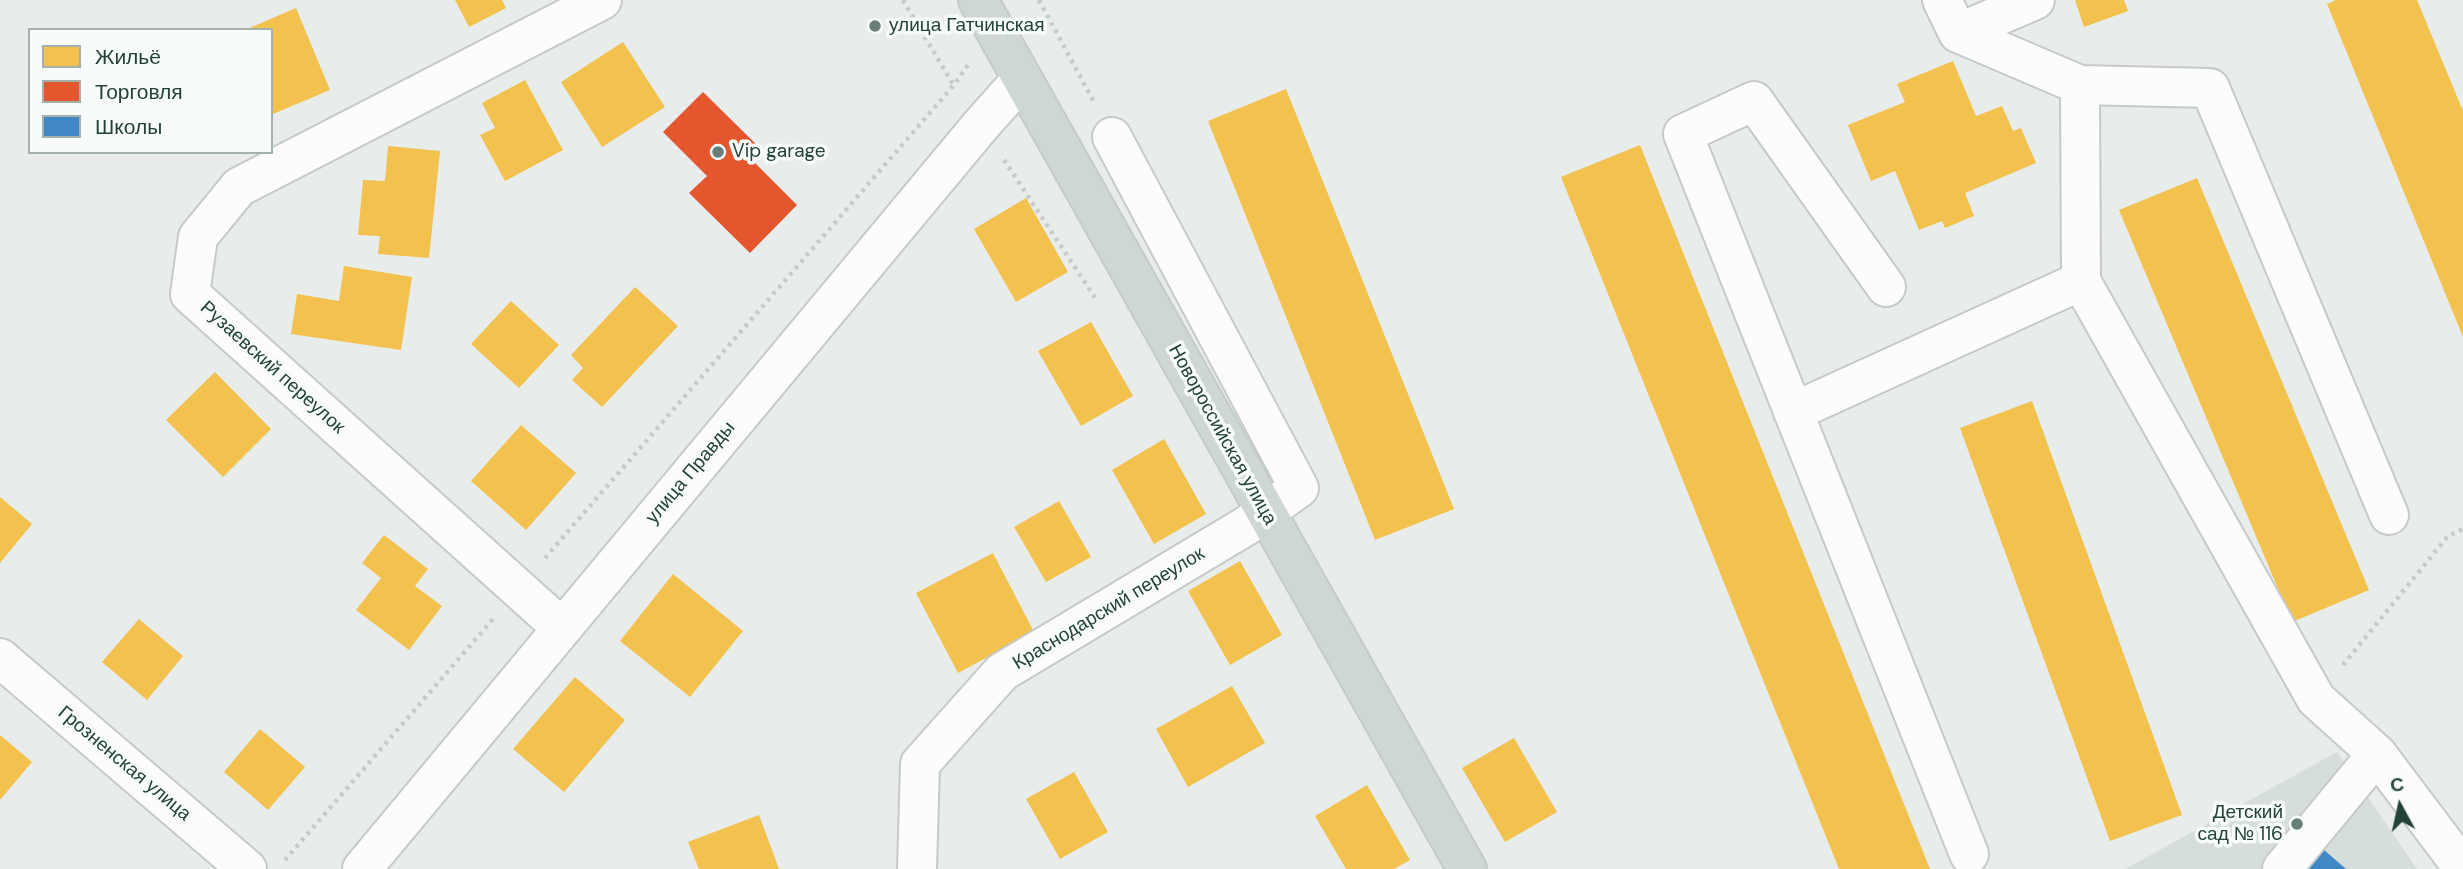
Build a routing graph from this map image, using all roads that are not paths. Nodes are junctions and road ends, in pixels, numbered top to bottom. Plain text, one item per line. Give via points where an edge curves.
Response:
1 (602, 0) edge
2 (2035, 0) edge
3 (986, 14) edge
4 (1950, 16) edge
5 (1022, 79) junction
6 (2080, 85) junction
7 (1112, 137) road end
8 (2081, 281) junction
9 (1886, 287) dead end
10 (1793, 412) junction
11 (1266, 512) junction
12 (2389, 515) dead end
13 (562, 628) junction
14 (0, 658) edge
15 (2377, 754) junction
16 (1969, 854) dead end
17 (2463, 867) edge
18 (247, 869) edge
19 (362, 869) edge
20 (917, 869) edge
21 (1466, 869) edge
22 (2282, 869) edge

1 - 13 street, Рузаевский переулок via 239,187 198,237 190,294
2 - 4 street
3 - 5 main road, Новороссийская улица
4 - 6 street
5 - 11 main road, Новороссийская улица
5 - 13 street, улица Правды
6 - 8 street
6 - 12 street via 2210,88
7 - 11 street, Краснодарский переулок via 1299,488
8 - 10 street
8 - 15 street via 2316,699
9 - 10 street via 1754,102 1683,134
10 - 16 street
11 - 20 street, Краснодарский переулок via 1002,672 920,764
11 - 21 main road, Новороссийская улица
13 - 19 street, улица Правды
14 - 18 street, Грозненская улица
15 - 17 street
15 - 22 street

